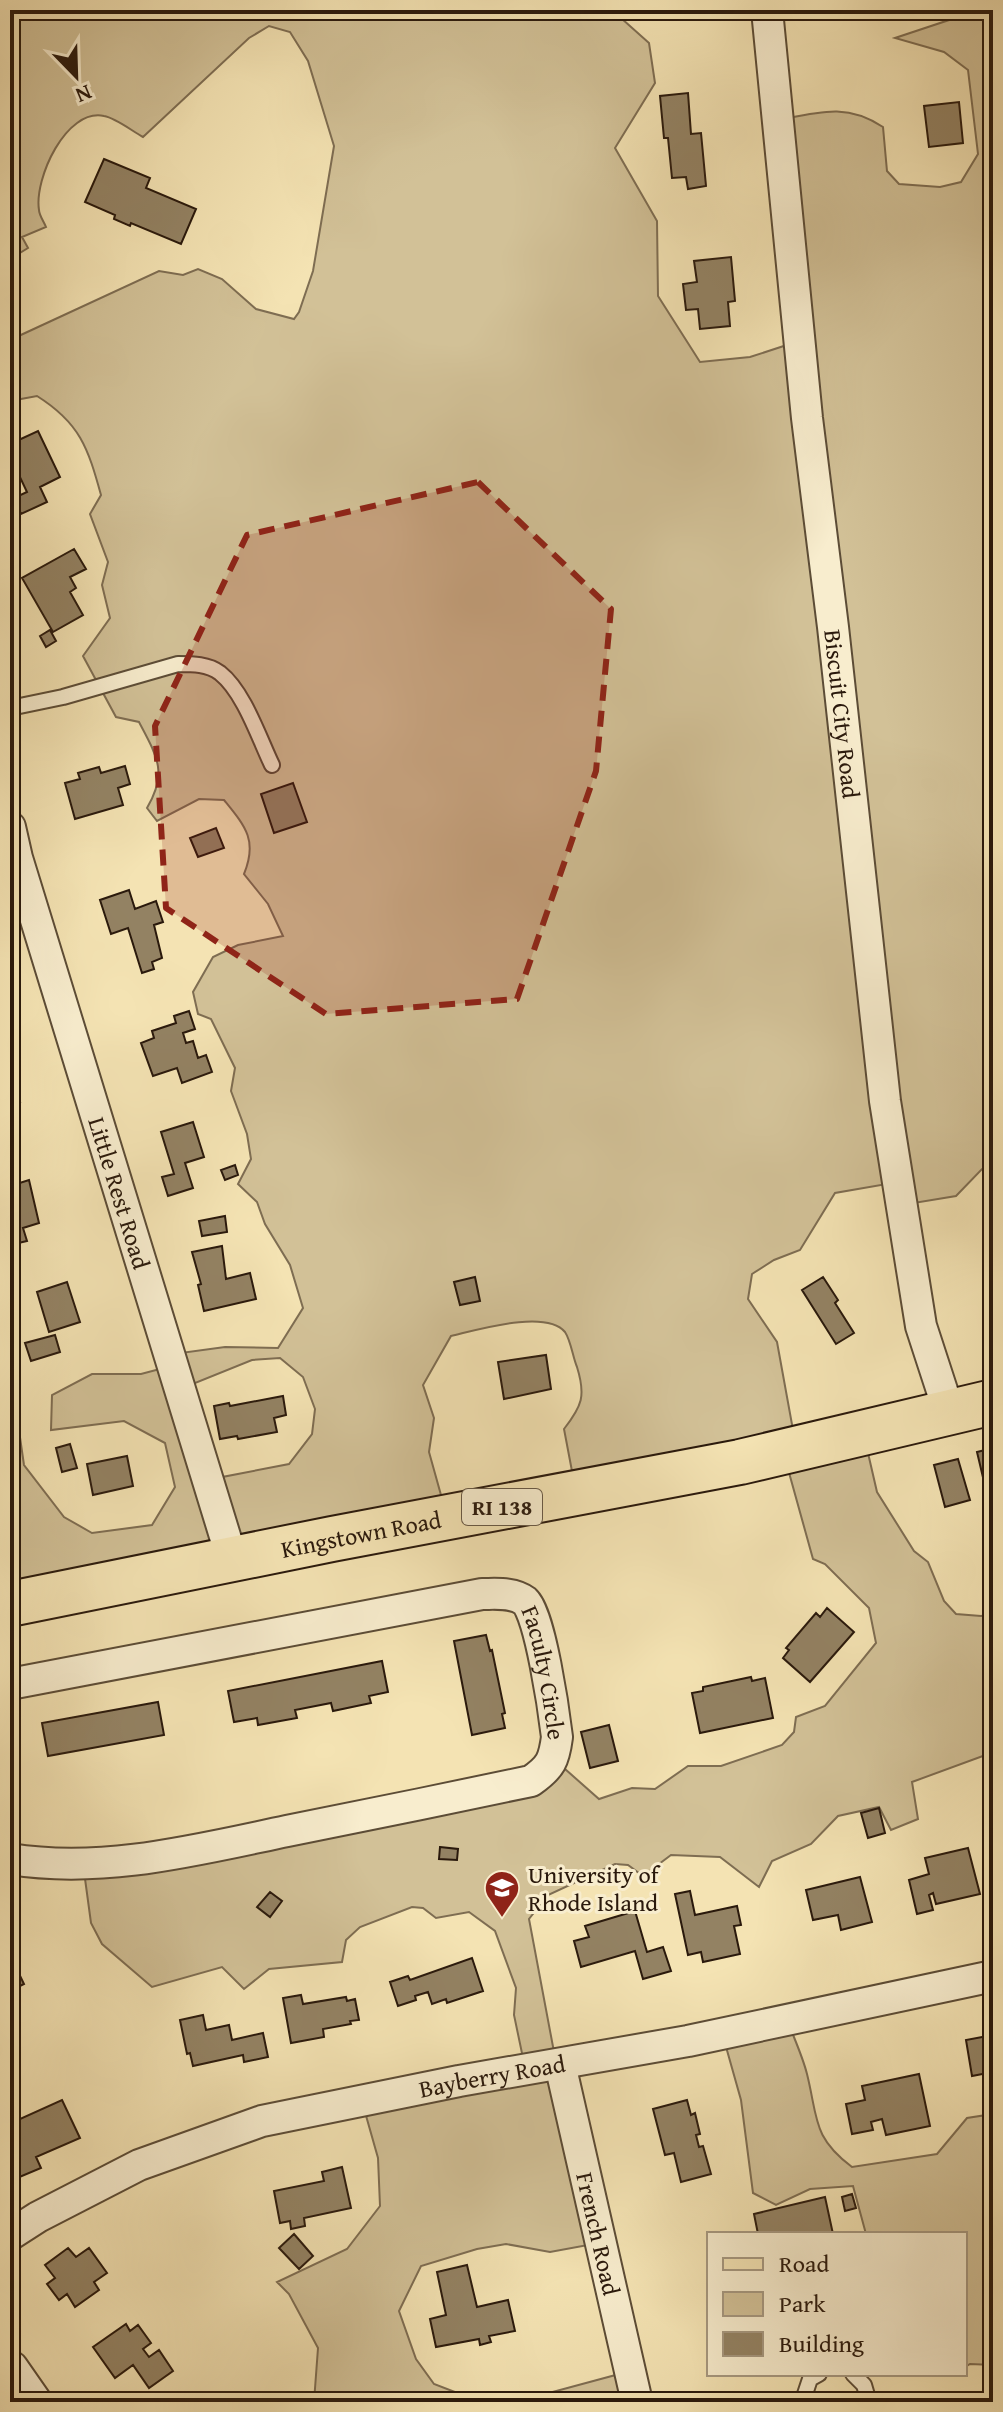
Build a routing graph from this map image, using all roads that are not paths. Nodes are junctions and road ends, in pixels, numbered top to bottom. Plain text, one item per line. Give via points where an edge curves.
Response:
1 (767, 10) edge
2 (10, 708) edge
3 (272, 765) dead end
4 (10, 827) edge
5 (13, 859) edge
6 (993, 1402) edge
7 (949, 1412) junction
8 (232, 1559) junction
9 (10, 1604) edge
10 (10, 1684) edge
11 (10, 1859) edge
12 (993, 1976) edge
13 (560, 2064) junction
14 (10, 2235) edge
15 (10, 2369) edge
16 (815, 2376) edge
17 (855, 2376) edge
18 (33, 2402) edge
19 (637, 2402) edge
20 (805, 2402) edge
21 (869, 2402) edge

1 - 7 street, Biscuit City Road via 807,418 885,1101 921,1326
2 - 3 lane via 197,663 219,673 237,693
4 - 5 street, Little Rest Road
5 - 8 street, Little Rest Road
6 - 7 main road, Kingstown Road / RI 138
7 - 8 main road, Kingstown Road / RI 138 via 740,1462
8 - 9 main road, Kingstown Road / RI 138
10 - 11 street, Faculty Circle via 482,1594 511,1594 527,1602 536,1622 557,1737 547,1770 531,1781 124,1862 47,1865
12 - 13 street, Bayberry Road
13 - 14 street, Bayberry Road via 262,2121 149,2161
13 - 19 street, French Road
15 - 18 street
16 - 20 lane
17 - 21 lane

